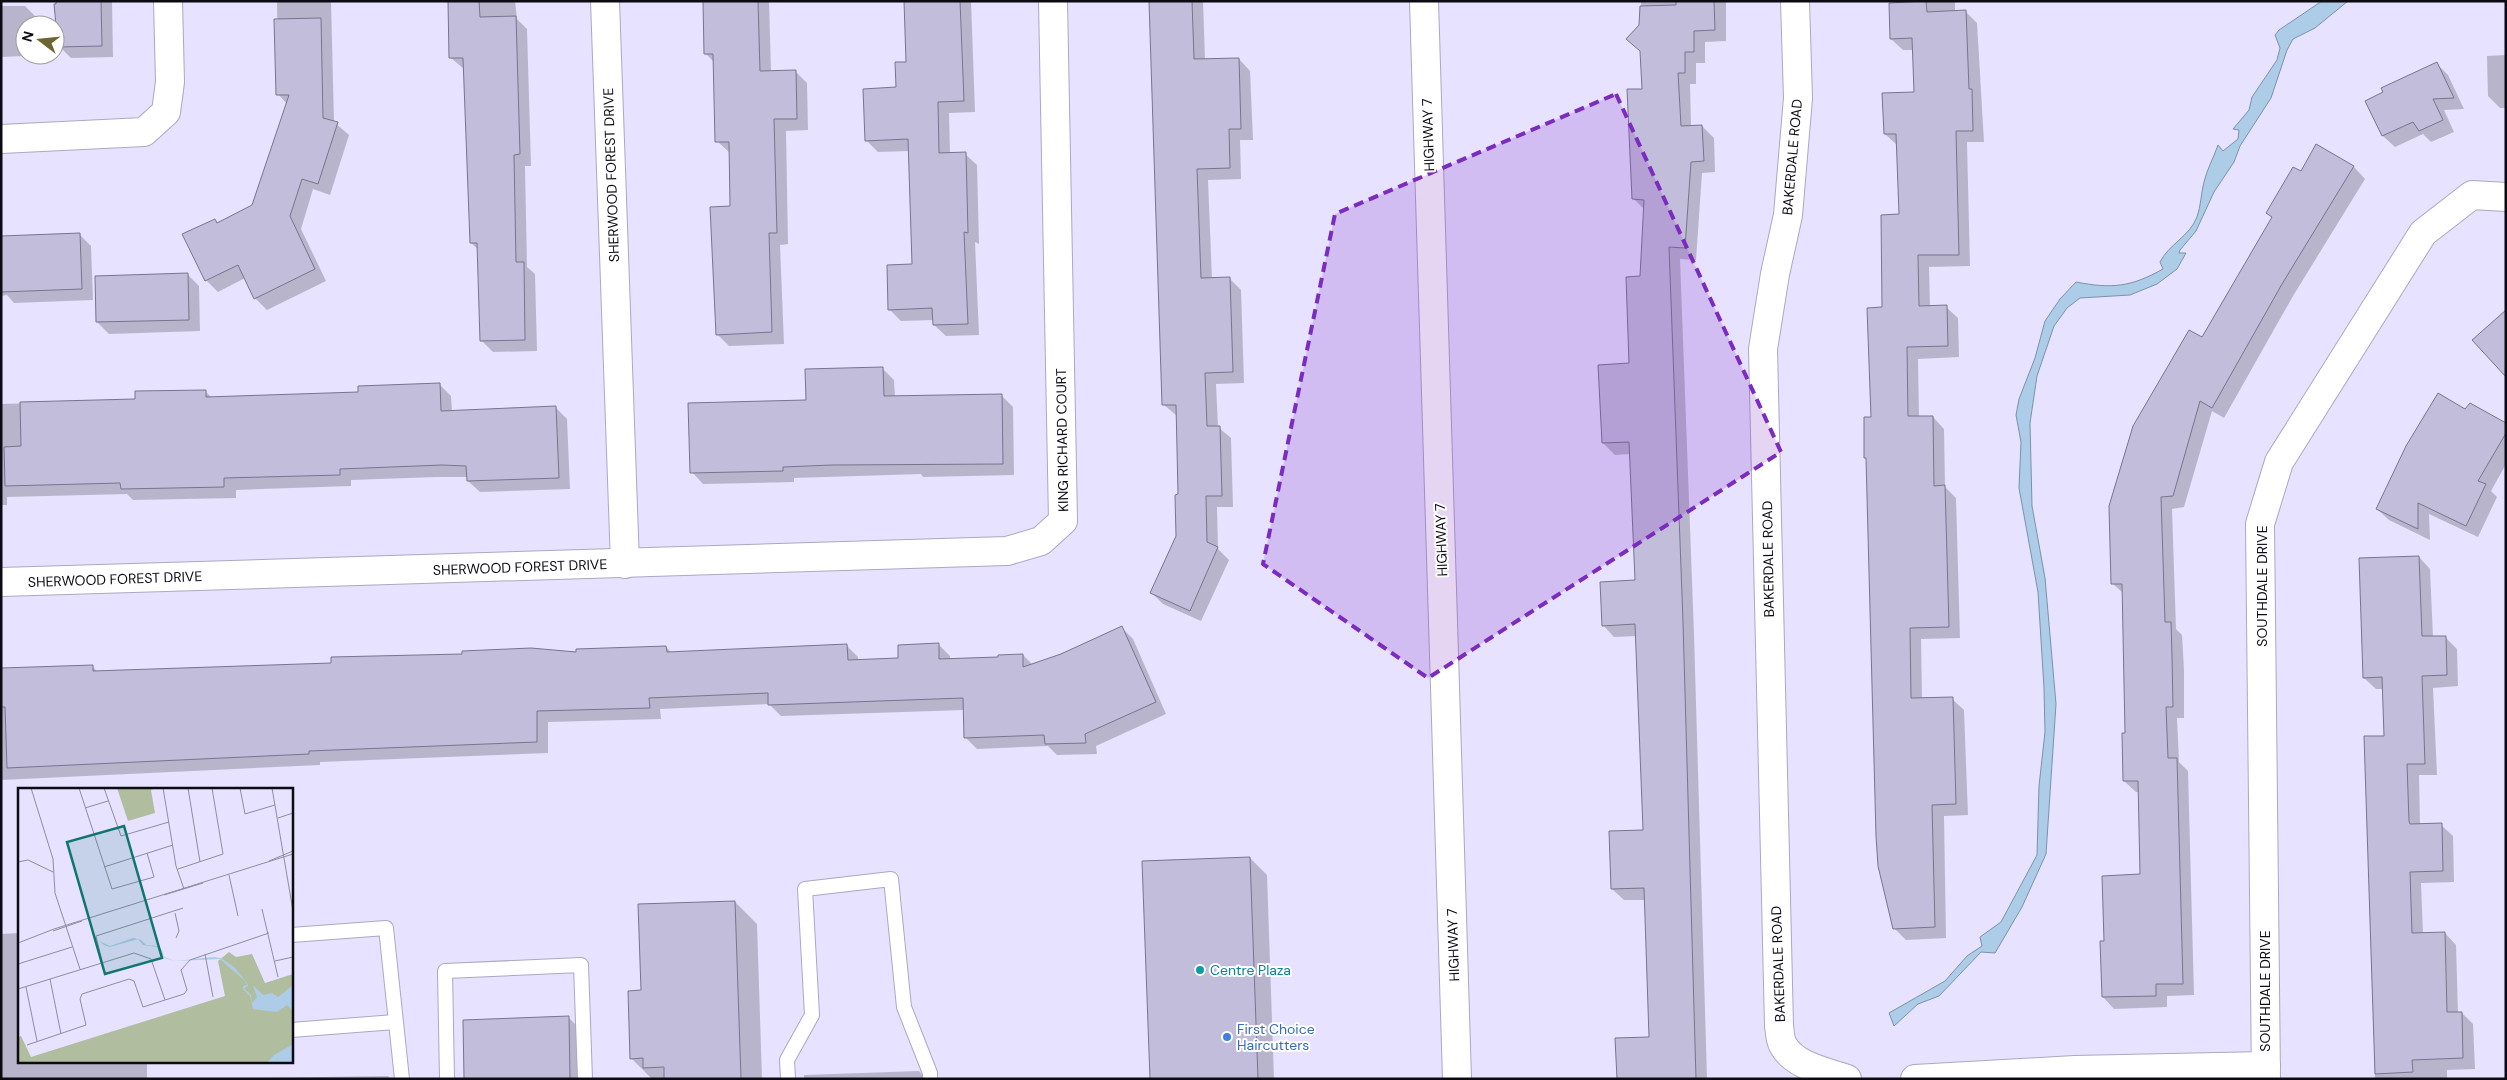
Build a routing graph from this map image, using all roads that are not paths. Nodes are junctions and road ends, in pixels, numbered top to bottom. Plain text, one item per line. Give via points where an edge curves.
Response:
1 (168, 1) edge
2 (605, 1) edge
3 (1053, 1) edge
4 (1424, 1) edge
5 (1795, 1) edge
6 (1, 139) edge
7 (2506, 197) edge
8 (625, 564) junction
9 (1, 582) edge
10 (292, 935) edge
11 (395, 1022) junction
12 (292, 1030) edge
13 (2266, 1073) edge
14 (402, 1079) edge
15 (447, 1079) edge
16 (586, 1079) edge
17 (788, 1079) edge
18 (930, 1079) edge
19 (1457, 1079) edge
20 (1847, 1079) edge
21 (1915, 1079) edge

1 - 6 street via 170,82 166,112 144,132
2 - 8 street, SHERWOOD FOREST DRIVE
3 - 8 street, KING RICHARD COURT via 1063,521 1042,541 1007,551
4 - 19 street, HIGHWAY 7
5 - 20 street, BAKERDALE ROAD via 1798,98 1788,215 1763,349 1779,1026 1782,1044 1791,1056 1818,1070
7 - 13 street, SOUTHDALE DRIVE via 2472,196 2423,233 2279,462 2260,524
8 - 9 street, SHERWOOD FOREST DRIVE
10 - 11 lane via 386,928
11 - 12 lane
11 - 14 lane
13 - 21 street via 2075,1070
15 - 16 lane via 445,970 581,965
17 - 18 lane via 787,1060 812,1015 805,890 891,879 904,1007

